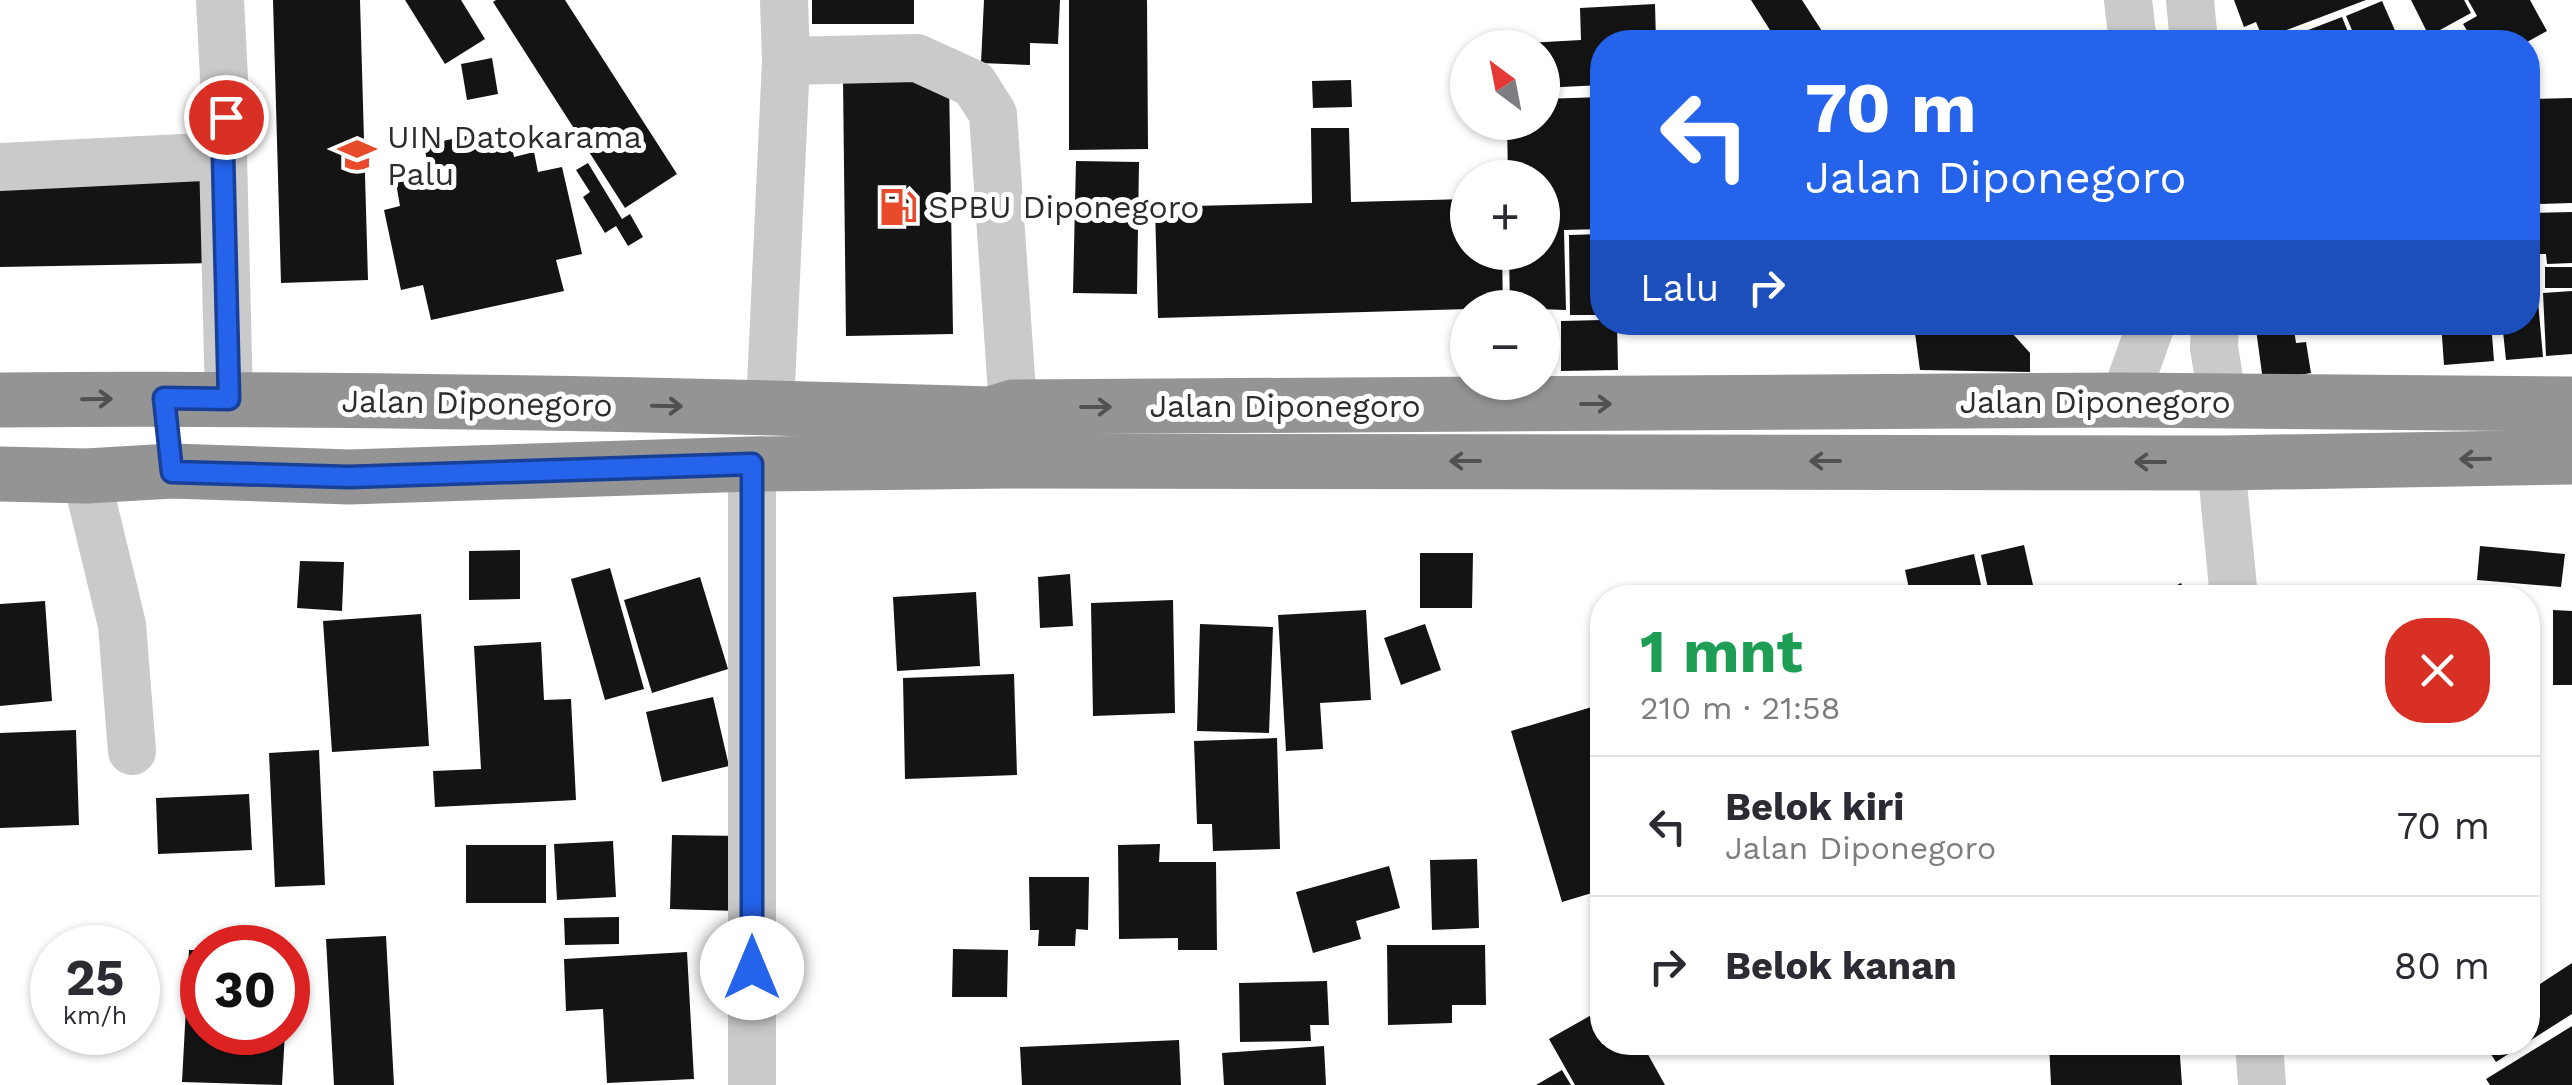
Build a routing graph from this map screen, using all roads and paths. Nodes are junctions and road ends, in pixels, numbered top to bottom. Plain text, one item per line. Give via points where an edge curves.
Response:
1 (220, 0) edge
2 (784, 0) edge
3 (2128, 0) edge
4 (2190, 0) edge
5 (2132, 30) edge
6 (2193, 30) edge
7 (786, 61) junction
8 (0, 147) edge
9 (223, 156) junction
10 (0, 167) edge
11 (2147, 335) edge
12 (2214, 335) edge
13 (164, 398) junction
14 (229, 399) junction
15 (0, 400) edge
16 (2124, 400) junction
17 (2223, 401) junction
18 (2572, 404) edge
19 (770, 407) junction
20 (1013, 407) junction
21 (2572, 457) edge
22 (1009, 461) junction
23 (2221, 463) junction
24 (752, 464) junction
25 (172, 472) junction
26 (0, 474) edge
27 (86, 476) junction
28 (2233, 585) edge
29 (132, 751) dead end
30 (2260, 1055) edge
31 (752, 1085) edge
32 (2262, 1085) edge

1 - 9 street
2 - 7 street
3 - 5 street
4 - 6 street
7 - 19 street
7 - 20 street via 917,58 974,84 993,114
8 - 10 street
9 - 10 street
9 - 14 street
11 - 16 street
12 - 17 street
13 - 14 highway, Jalan Diponegoro
15 -> 13 highway, Jalan Diponegoro
13 - 25 highway
14 -> 19 highway, Jalan Diponegoro
16 - 17 highway, Jalan Diponegoro
20 -> 16 highway, Jalan Diponegoro
17 - 18 highway, Jalan Diponegoro
19 - 20 highway, Jalan Diponegoro via 990,414
20 - 22 street
21 -> 23 highway, Jalan Diponegoro
23 -> 22 highway, Jalan Diponegoro
22 - 24 highway, Jalan Diponegoro
23 - 28 street
24 - 25 highway, Jalan Diponegoro via 349,477
24 - 31 street
25 - 27 highway, Jalan Diponegoro
26 - 27 highway, Jalan Diponegoro
27 - 29 street via 122,625
30 - 32 street

